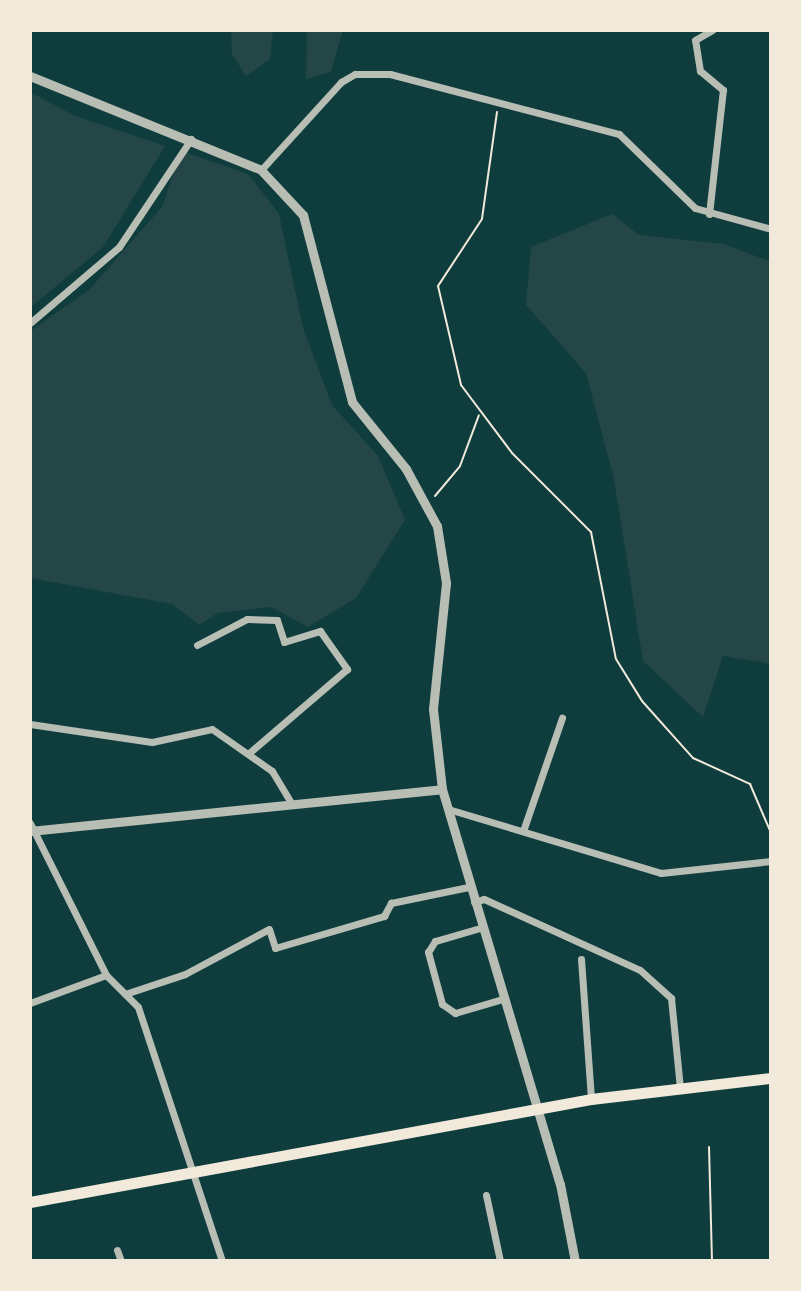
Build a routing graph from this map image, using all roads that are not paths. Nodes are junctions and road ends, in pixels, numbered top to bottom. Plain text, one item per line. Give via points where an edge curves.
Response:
1 (712, 30) edge
2 (30, 76) edge
3 (191, 139) junction
4 (261, 170) junction
5 (709, 214) junction
6 (771, 229) edge
7 (30, 323) edge
8 (197, 645) dead end
9 (562, 718) dead end
10 (30, 724) edge
11 (248, 754) junction
12 (442, 789) junction
13 (290, 801) junction
14 (448, 809) junction
15 (31, 828) edge
16 (523, 831) junction
17 (771, 861) edge
18 (468, 887) junction
19 (474, 902) junction
20 (480, 928) junction
21 (581, 959) dead end
22 (106, 975) junction
23 (125, 994) junction
24 (503, 999) junction
25 (30, 1003) edge
26 (771, 1078) edge
27 (680, 1088) junction
28 (591, 1099) junction
29 (536, 1109) junction
30 (189, 1176) junction
31 (486, 1195) dead end
32 (30, 1202) edge
33 (117, 1250) dead end
34 (121, 1261) edge
35 (222, 1261) edge
36 (500, 1261) edge
37 (575, 1261) edge

1 - 5 street via 695,40 700,71 723,90 723,142
2 - 3 street via 102,110
3 - 4 street
3 - 7 street via 119,247
4 - 5 street via 355,74 390,74 619,134
4 - 12 street via 303,215 352,402 426,507 446,583 433,709
5 - 6 street
8 - 11 street via 247,619 277,620 284,642 320,631 347,669
9 - 16 street
10 - 11 street via 152,742 212,729
11 - 13 street via 272,771
12 - 13 street
12 - 14 street
13 - 15 street
14 - 16 street
14 - 18 street
15 - 22 street
16 - 17 street via 661,873
18 - 19 street
18 - 23 street via 391,903 384,916 275,948 269,929 185,974
19 - 20 street
19 - 27 street via 484,899 640,970 671,998
20 - 24 street
20 - 24 street via 435,941 428,952 442,1004 455,1013
21 - 28 street
22 - 23 street
22 - 25 street
23 - 30 street via 138,1007
24 - 29 street
26 - 27 main road
27 - 28 main road
28 - 29 main road
29 - 30 main road
29 - 37 street
30 - 32 main road
30 - 35 street
31 - 36 street
33 - 34 street

